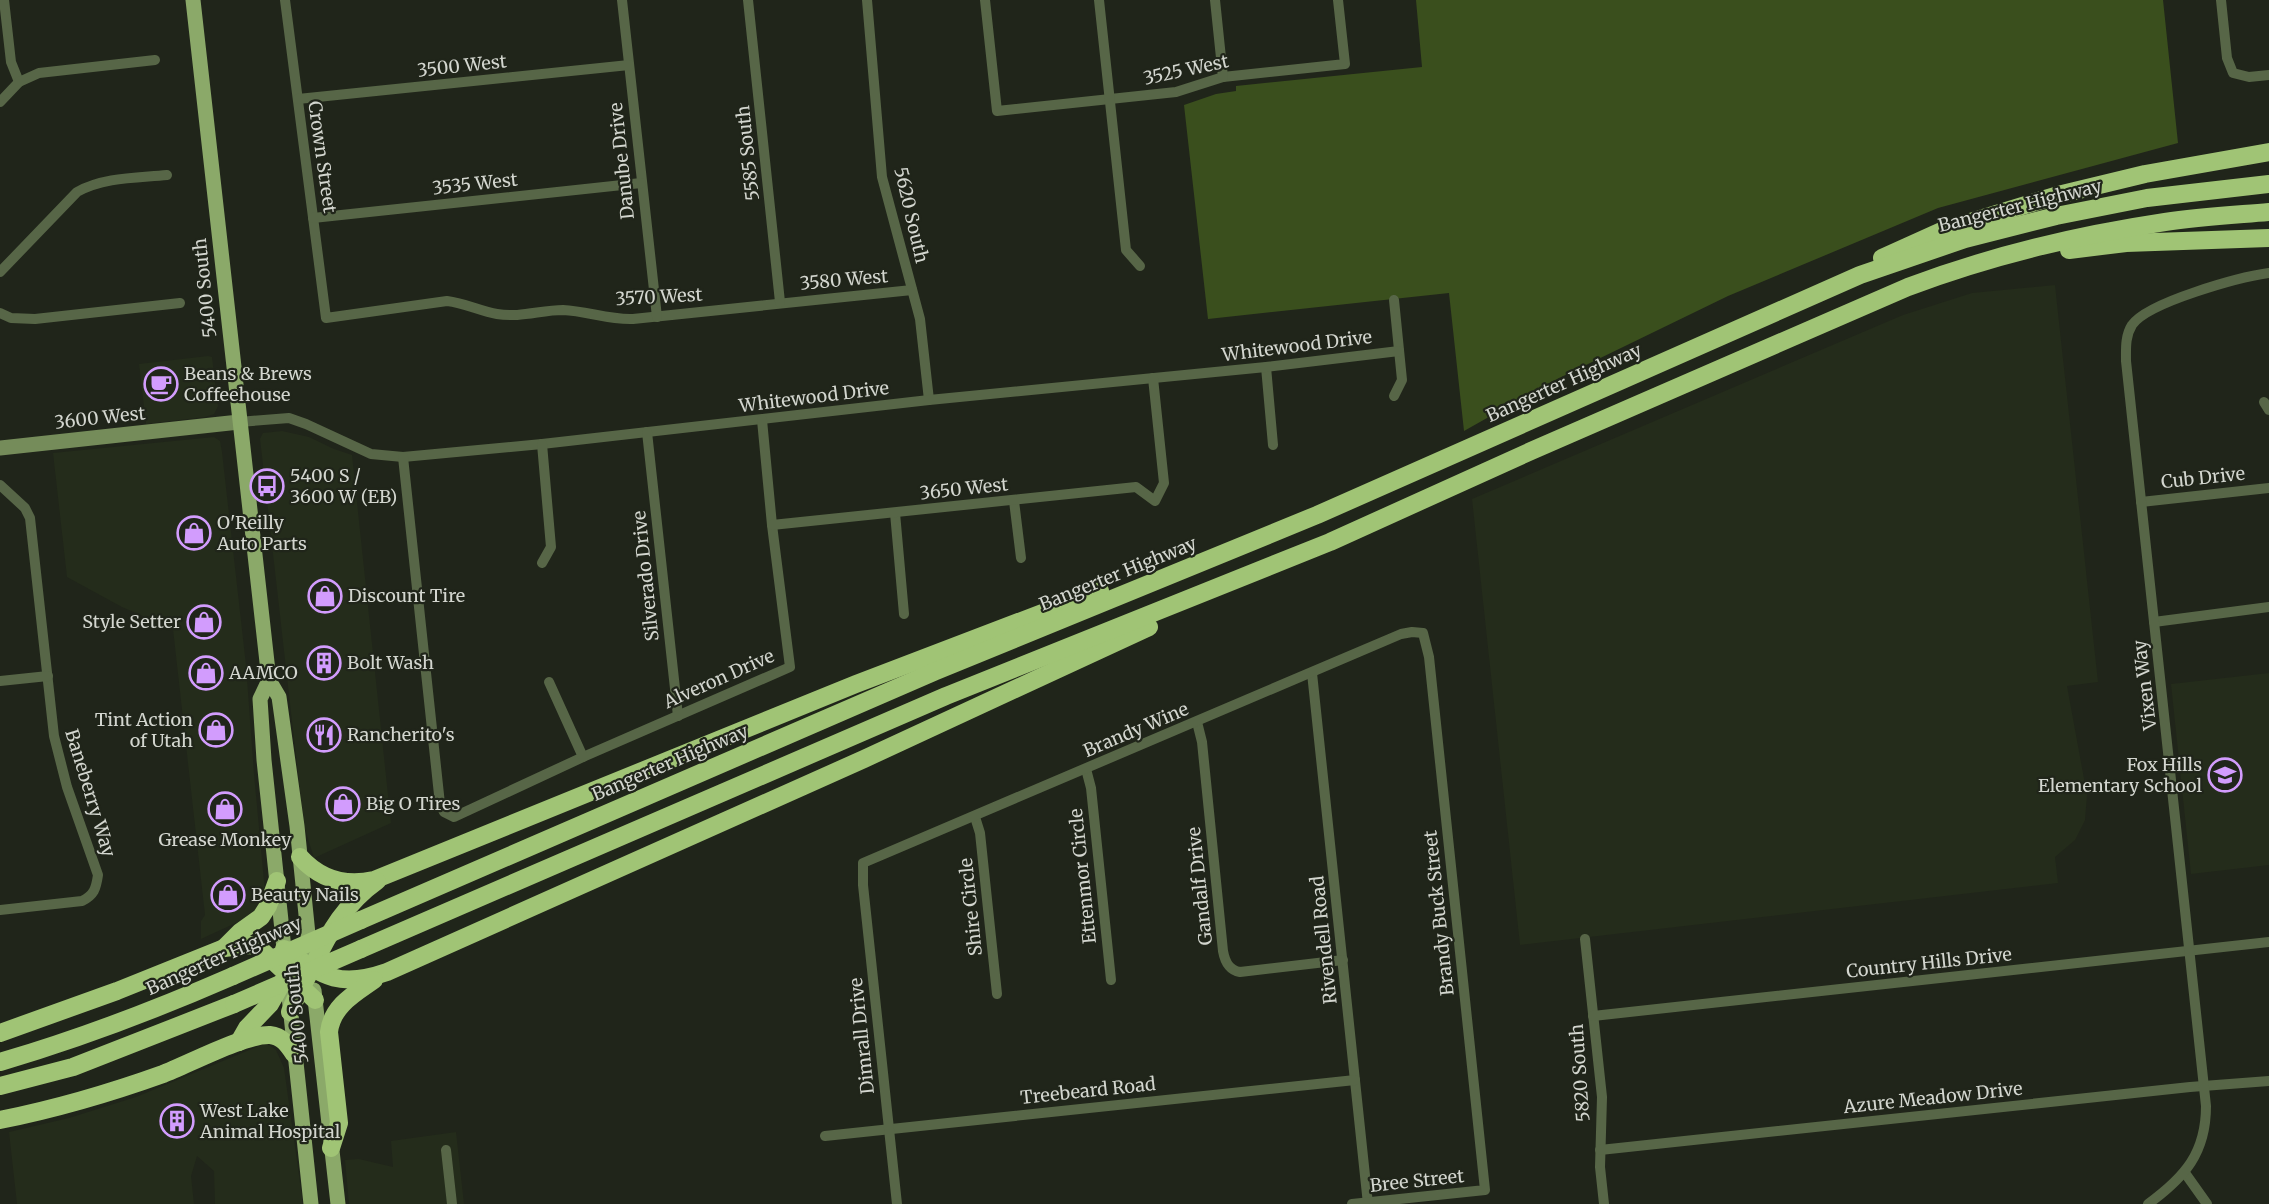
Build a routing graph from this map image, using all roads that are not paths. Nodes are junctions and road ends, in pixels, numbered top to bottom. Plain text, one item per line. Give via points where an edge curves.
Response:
1 (4, 0) edge
2 (193, 0) edge
3 (285, 0) edge
4 (622, 0) edge
5 (748, 0) edge
6 (867, 0) edge
7 (985, 0) edge
8 (1099, 0) edge
9 (1215, 0) edge
10 (1338, 0) edge
11 (2221, 0) edge
12 (155, 60) dead end
13 (629, 65) junction
14 (2269, 75) edge
15 (1223, 77) junction
16 (19, 82) junction
17 (298, 99) junction
18 (1110, 99) junction
19 (0, 102) edge
20 (2269, 152) edge
21 (168, 175) dead end
22 (641, 183) junction
23 (2269, 184) edge
24 (2269, 212) edge
25 (314, 218) junction
26 (2269, 238) edge
27 (1996, 259) junction
28 (1140, 266) dead end
29 (0, 272) edge
30 (2269, 273) edge
31 (1860, 275) junction
32 (912, 290) junction
33 (1394, 300) dead end
34 (180, 303) dead end
35 (780, 303) junction
36 (0, 313) edge
37 (657, 317) junction
38 (327, 318) joint
39 (1399, 351) junction
40 (1266, 367) junction
41 (1153, 378) junction
42 (1394, 396) dead end
43 (929, 400) junction
44 (762, 420) junction
45 (240, 422) junction
46 (646, 432) junction
47 (542, 444) junction
48 (1274, 445) dead end
49 (0, 448) edge
50 (403, 457) junction
51 (0, 485) edge
52 (2269, 488) edge
53 (1014, 501) junction
54 (2141, 502) junction
55 (895, 513) junction
56 (1317, 515) junction
57 (772, 525) junction
58 (1330, 542) junction
59 (1021, 558) dead end
60 (542, 563) dead end
61 (2269, 607) edge
62 (904, 614) dead end
63 (2154, 622) junction
64 (1423, 633) joint
65 (1312, 673) junction
66 (48, 676) junction
67 (269, 680) junction
68 (0, 681) edge
69 (549, 682) dead end
70 (678, 716) junction
71 (1197, 722) junction
72 (583, 757) junction
73 (1086, 769) junction
74 (975, 817) junction
75 (300, 857) junction
76 (863, 863) joint
77 (383, 877) junction
78 (277, 881) junction
79 (0, 910) edge
80 (1585, 939) dead end
81 (309, 942) joint
82 (2269, 942) edge
83 (224, 948) junction
84 (2189, 951) junction
85 (298, 958) junction
86 (1343, 960) junction
87 (387, 972) junction
88 (286, 975) junction
89 (1111, 980) dead end
90 (300, 987) junction
91 (997, 994) dead end
92 (315, 1000) junction
93 (290, 1012) junction
94 (1593, 1016) junction
95 (0, 1033) edge
96 (239, 1042) junction
97 (294, 1054) junction
98 (0, 1062) edge
99 (1355, 1080) junction
100 (2269, 1081) edge
101 (0, 1086) edge
102 (2203, 1086) junction
103 (0, 1120) edge
104 (888, 1129) junction
105 (825, 1136) dead end
106 (331, 1148) junction
107 (446, 1150) dead end
108 (1600, 1150) junction
109 (2184, 1173) junction
110 (308, 1179) junction
111 (1485, 1190) joint
112 (1368, 1203) edge
113 (311, 1204) edge
114 (322, 1204) edge
115 (338, 1204) edge
116 (452, 1204) edge
117 (897, 1204) edge
118 (1352, 1204) edge
119 (1604, 1204) edge
120 (2148, 1204) edge
121 (2207, 1204) edge

1 - 16 street via 11,62
2 - 45 main road, 5400 South
3 - 17 street, Crown Street
4 - 13 street, Danube Drive
5 - 35 street, 5585 South
6 - 32 street, 5620 South via 882,177
7 - 18 street, 3525 West via 997,111
8 - 18 street
9 - 15 street
10 - 15 street, 3525 West via 1346,64
11 - 14 street via 2227,58 2233,74
12 - 16 street via 39,73
13 - 17 street, 3500 West
13 - 22 street, Danube Drive
15 - 18 street, 3525 West via 1185,90
16 - 19 street
17 - 25 street, Crown Street
18 - 28 street via 1126,250
20 - 31 highway via 2145,174 2030,203 1913,242 1886,254
21 - 29 street via 104,181 77,192
22 - 25 street, 3535 West
22 - 37 street, Danube Drive
23 - 31 highway, Bangerter Highway via 2147,198 2056,216 1965,240
24 - 27 highway via 2165,222 2091,235
25 - 38 street, Crown Street
26 - 27 highway via 2126,243
27 - 58 highway via 1908,287
30 - 54 street, Vixen Way via 2222,283 2146,313 2128,332 2126,361
31 - 56 highway, Bangerter Highway
32 - 35 street, 3580 West
32 - 43 street, 5620 South via 920,319
33 - 39 street
34 - 36 street via 35,319 11,318
35 - 37 street, 3570 West
37 - 38 street, 3570 West via 623,320 566,310 497,314 447,301
39 - 40 street, Whitewood Drive
39 - 42 street via 1402,380
40 - 41 street, Whitewood Drive
40 - 48 street
41 - 43 street, Whitewood Drive
41 - 53 street, 3650 West via 1164,483 1155,501 1136,487
43 - 44 street, Whitewood Drive
44 - 46 street, Whitewood Drive
44 - 57 street, Alveron Drive
45 - 49 street, 3600 West
45 - 50 street, Whitewood Drive via 289,418 371,454
45 - 67 main road, 5400 South
46 - 47 street, Whitewood Drive
46 - 70 street, Silverado Drive
47 - 50 street, Whitewood Drive
47 - 60 street via 551,548
50 - 72 street, Alveron Drive via 440,804 444,812 454,817 462,814
51 - 66 street, Baneberry Way via 25,508 30,518
52 - 54 street, Cub Drive
53 - 55 street, 3650 West
53 - 59 street
54 - 63 street, Vixen Way
55 - 57 street, 3650 West
55 - 62 street
56 - 77 highway via 888,671
56 - 98 highway, Bangerter Highway, bridge via 936,671 136,1017
57 - 70 street, Alveron Drive via 790,667
58 - 87 highway via 1285,567 864,759
58 - 101 highway, bridge via 946,696 234,1004 73,1067
61 - 63 street
63 - 84 street, Vixen Way
64 - 65 street, Brandy Wine via 1401,634
64 - 111 street, Brandy Buck Street via 1429,657
65 - 71 street, Brandy Wine
65 - 86 street, Rivendell Road
66 - 68 street
66 - 79 street, Baneberry Way via 54,736 98,875 96,887 92,896 82,902
67 - 75 main road, 5400 South via 279,697
67 - 78 main road, 5400 South via 260,699
69 - 72 street
70 - 72 street, Alveron Drive
71 - 73 street, Brandy Wine
71 - 86 street, Gandalf Drive via 1223,951 1228,965 1240,972
73 - 74 street, Brandy Wine
73 - 89 street, Ettenmor Circle
74 - 76 street, Brandy Wine
74 - 91 street, Shire Circle
75 - 77 highway via 322,876 343,882 364,883
75 - 81 main road, 5400 South
76 - 104 street, Dimrall Drive
77 - 85 highway via 346,909 327,936
78 - 83 highway via 261,917
78 - 85 main road, 5400 South
80 - 94 street, 5820 South
81 - 85 highway
82 - 84 street, Country Hills Drive
83 - 88 highway via 258,947
83 - 95 highway
84 - 94 street, Country Hills Drive
84 - 102 street, Vixen Way
85 - 87 highway via 336,978 357,981
85 - 88 highway
85 - 90 highway
85 - 92 main road, 5400 South
86 - 99 street, Rivendell Road
87 - 106 highway via 332,1015 329,1032 339,1123
88 - 90 highway
88 - 93 main road, 5400 South
88 - 96 highway via 270,1004
90 - 92 highway
90 - 93 highway
92 - 106 main road, 5400 South
93 - 97 main road, 5400 South
94 - 108 street, 5820 South via 1602,1097
96 - 97 highway via 273,1035 285,1041
96 - 103 highway via 128,1086
97 - 110 main road, 5400 South
99 - 104 street, Treebeard Road
99 - 112 street, Rivendell Road
100 - 102 street, Azure Meadow Drive
102 - 108 street, Azure Meadow Drive
102 - 109 street, Vixen Way via 2203,1137 2197,1155
104 - 105 street, Treebeard Road
104 - 117 street, Dimrall Drive
106 - 115 main road, 5400 South
107 - 116 street
108 - 119 street, 5820 South
109 - 120 street, Vixen Way
109 - 121 street
110 - 113 main road, 5400 South
110 - 114 main road
111 - 112 street, Bree Street
112 - 118 street, Bree Street

